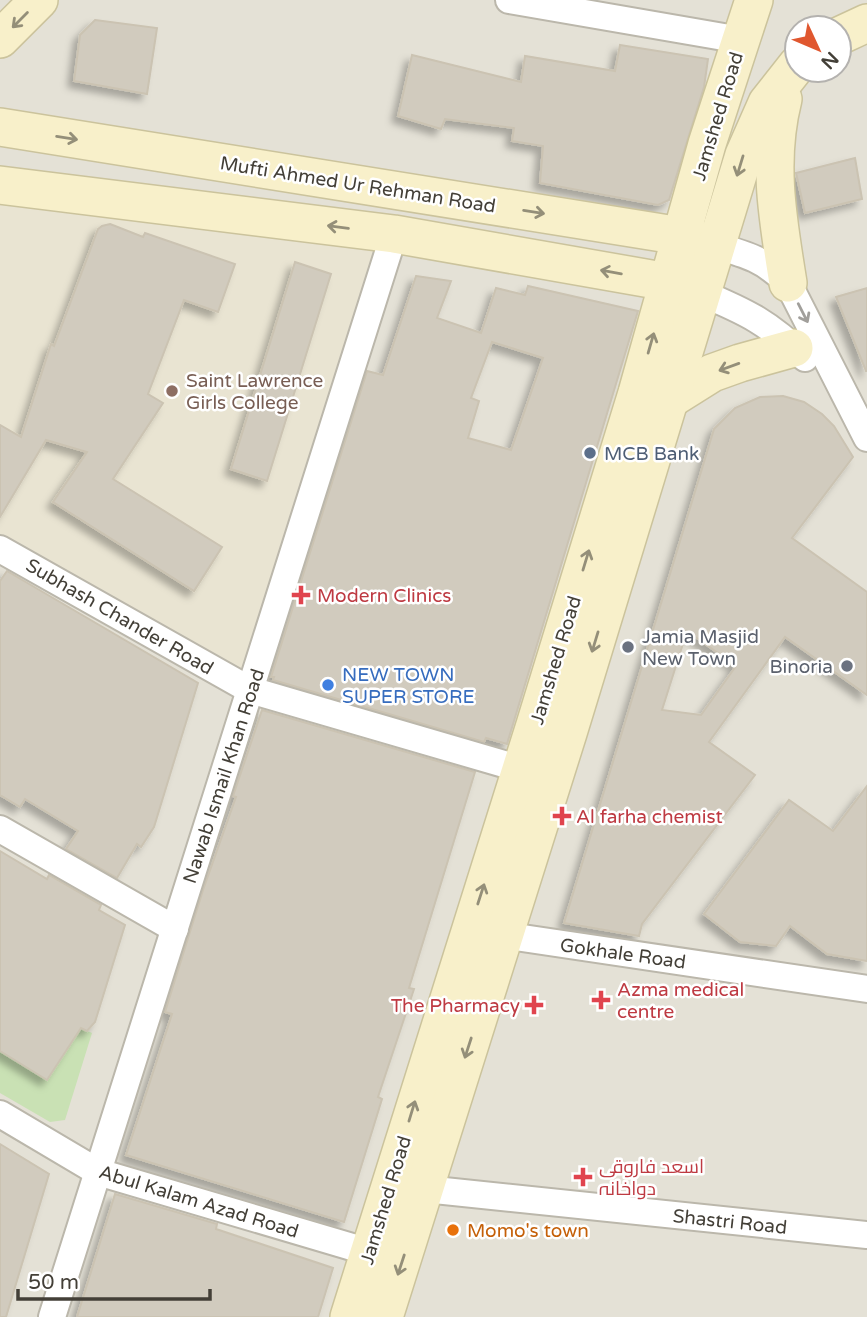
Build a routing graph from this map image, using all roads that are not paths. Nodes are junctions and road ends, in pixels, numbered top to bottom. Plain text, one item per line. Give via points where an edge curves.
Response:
1 (39, 0) edge
2 (509, 0) edge
3 (754, 0) edge
4 (0, 39) edge
5 (741, 40) junction
6 (783, 82) edge
7 (789, 84) edge
8 (0, 127) edge
9 (0, 185) edge
10 (394, 234) junction
11 (681, 236) junction
12 (716, 246) junction
13 (788, 283) junction
14 (685, 288) junction
15 (794, 348) junction
16 (846, 399) junction
17 (668, 400) junction
18 (867, 438) edge
19 (0, 549) edge
20 (250, 690) junction
21 (521, 769) junction
22 (0, 829) edge
23 (175, 929) junction
24 (487, 933) junction
25 (867, 989) edge
26 (0, 1114) edge
27 (98, 1172) junction
28 (425, 1189) junction
29 (867, 1235) edge
30 (369, 1252) junction
31 (52, 1317) edge
32 (349, 1317) edge
33 (384, 1317) edge

1 -> 4 main road
2 - 5 street
3 - 5 main road, Jamshed Road
5 - 11 main road, Jamshed Road
6 -> 12 main road, Jamshed Road via 767,103 744,155
7 - 13 main road via 776,129 774,176
8 -> 11 main road, Mufti Ahmed Ur Rehman Road
10 -> 9 main road
14 -> 10 main road
10 - 20 street, Nawab Ismail Khan Road
11 - 12 main road, Mufti Ahmed Ur Rehman Road
11 - 14 main road, Jamshed Road
12 - 13 street via 770,266
12 - 14 main road, Jamshed Road
13 -> 16 street
14 - 15 street via 747,312
14 - 17 main road, Jamshed Road
21 -> 14 main road, Jamshed Road via 637,393
15 - 16 street
15 -> 17 main road via 712,373
16 - 18 street
17 -> 24 main road, Jamshed Road
19 - 20 street, Subhash Chander Road
20 - 21 street, Subhash Chander Road
20 - 23 street, Nawab Ismail Khan Road
24 -> 21 main road, Jamshed Road
22 - 23 street
23 - 27 street, Nawab Ismail Khan Road
24 - 25 street, Gokhale Road
24 -> 28 main road, Jamshed Road
30 -> 24 main road, Jamshed Road
26 - 27 street, Abul Kalam Azad Road
27 - 30 street, Abul Kalam Azad Road
27 - 31 street, Nawab Ismail Khan Road
28 - 29 street, Shastri Road
28 -> 33 main road, Jamshed Road
30 - 32 main road, Jamshed Road

